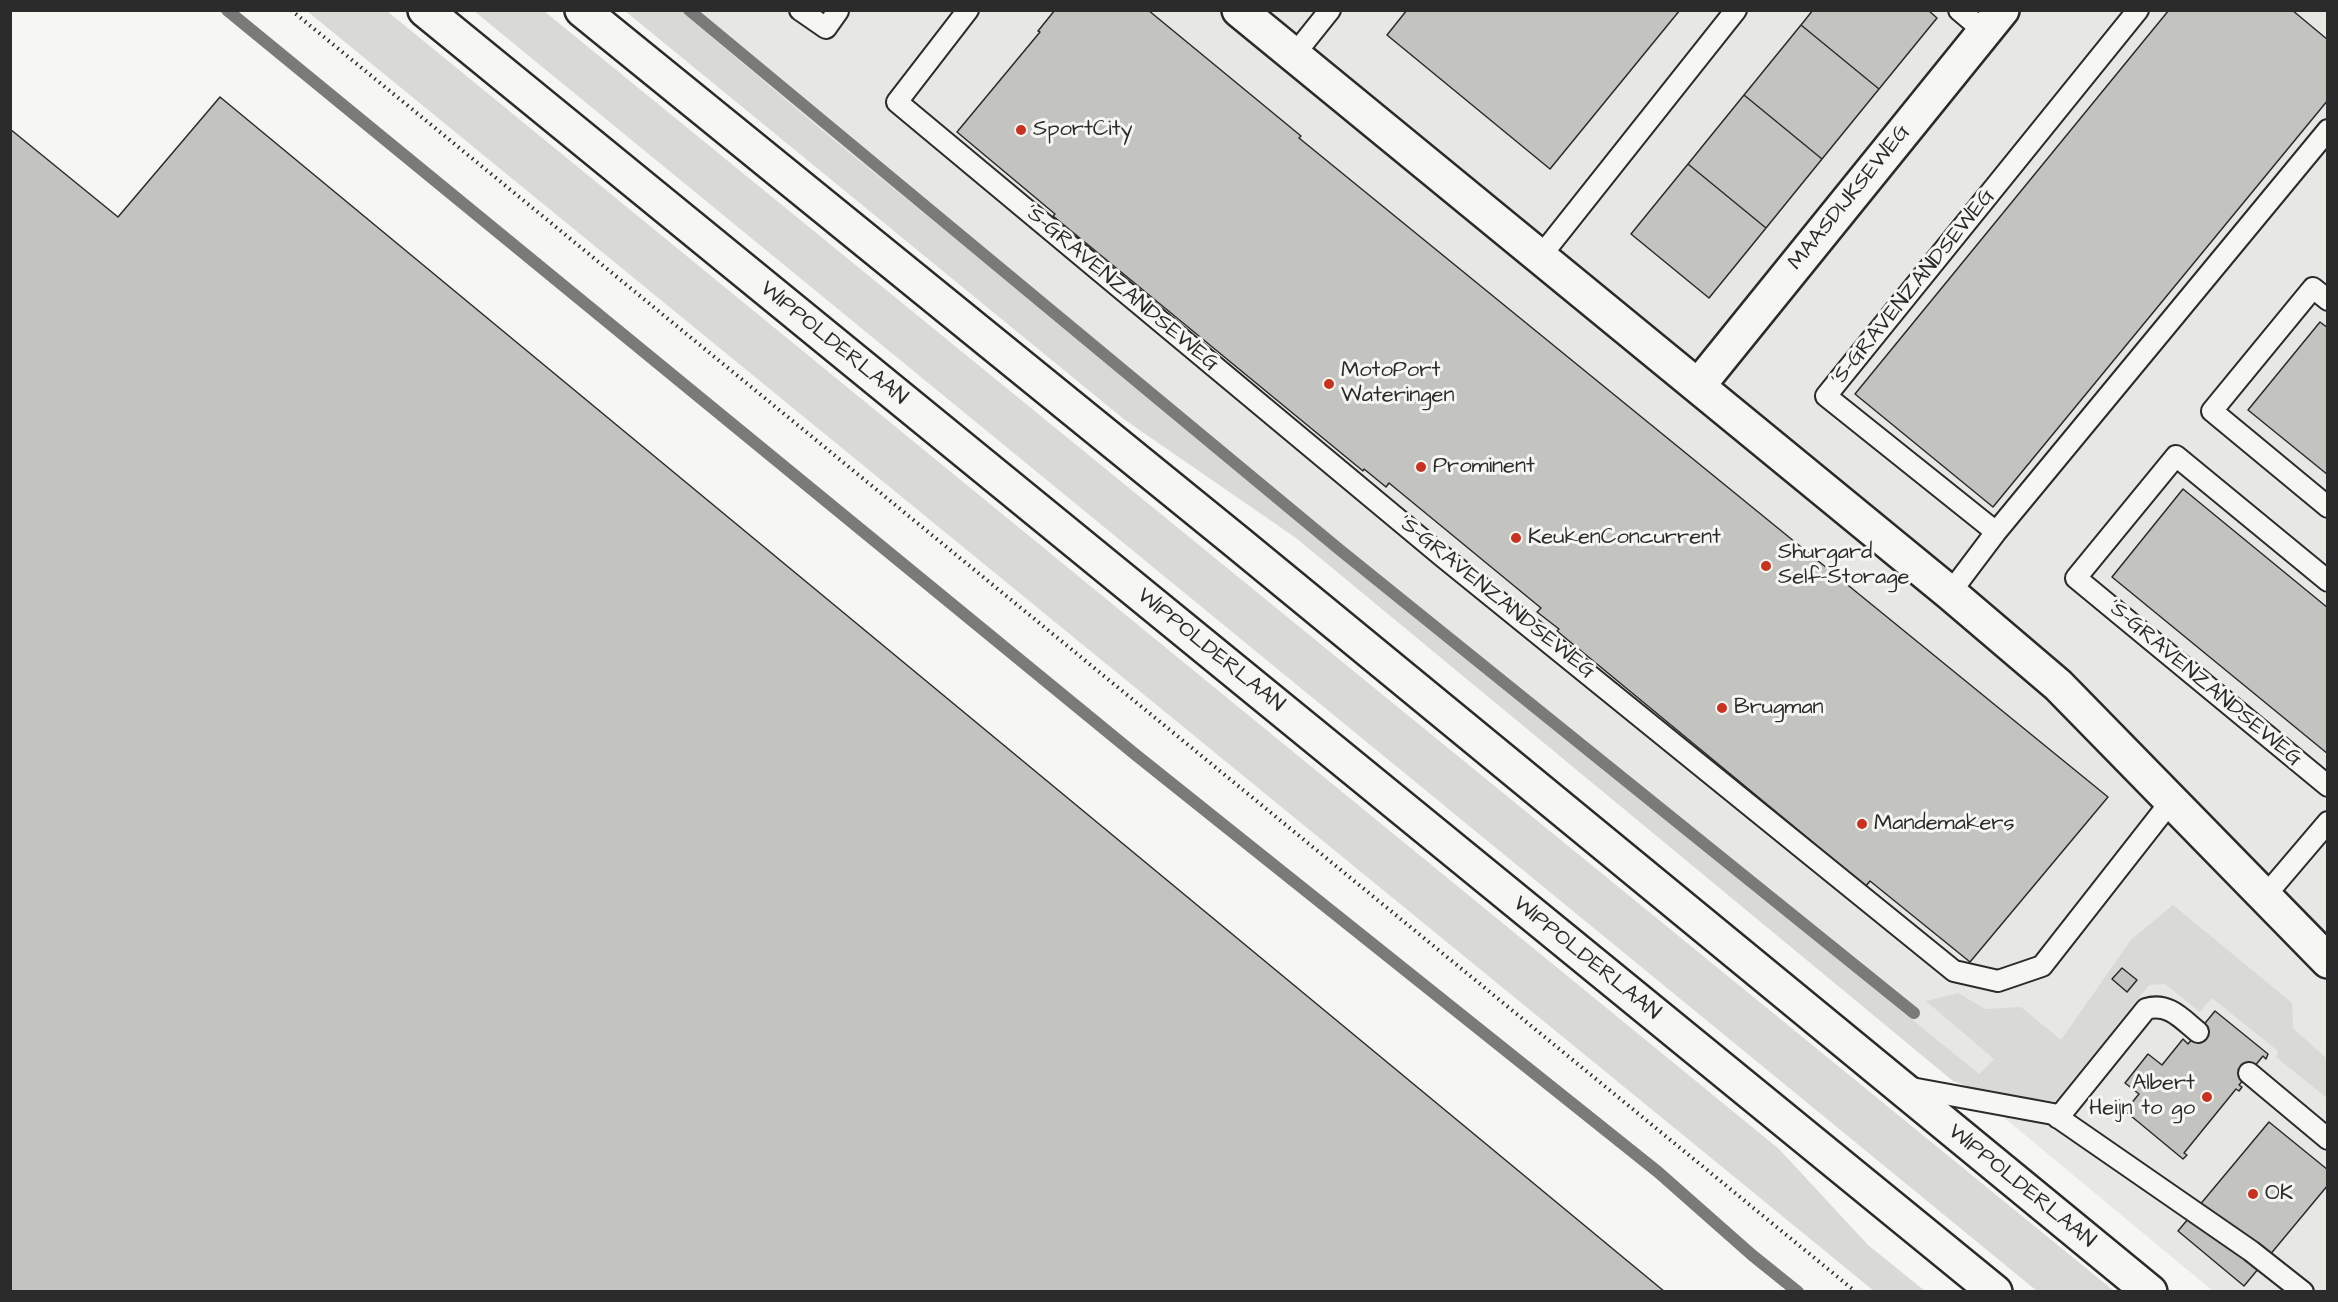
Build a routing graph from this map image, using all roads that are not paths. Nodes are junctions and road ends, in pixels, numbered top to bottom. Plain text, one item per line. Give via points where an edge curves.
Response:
1 (425, 10) edge
2 (582, 10) edge
3 (800, 10) edge
4 (968, 10) edge
5 (1239, 10) edge
6 (1330, 10) edge
7 (1736, 10) edge
8 (1959, 10) edge
9 (2138, 10) edge
10 (838, 11) edge
11 (1994, 21) edge
12 (1294, 55) junction
13 (2328, 130) edge
14 (1540, 257) junction
15 (2328, 300) edge
16 (1698, 386) junction
17 (2328, 507) edge
18 (1996, 532) junction
19 (2328, 581) edge
20 (1950, 593) junction
21 (2328, 786) edge
22 (2172, 800) junction
23 (2328, 822) edge
24 (2265, 896) junction
25 (2328, 961) edge
26 (2198, 1032) dead end
27 (2249, 1073) dead end
28 (1896, 1085) junction
29 (2058, 1118) junction
30 (2328, 1139) edge
31 (1995, 1292) edge
32 (2150, 1292) edge
33 (2303, 1292) edge

1 - 31 main road, WIPPOLDERLAAN
2 - 28 main road, WIPPOLDERLAAN
3 - 10 lane via 826,27
4 - 22 lane, 'S-GRAVENZANDSEWEG via 897,102 1442,556 1954,971 1998,981 2042,966
5 - 12 main road
6 - 12 lane
7 - 14 lane
8 - 11 lane
9 - 18 lane, 'S-GRAVENZANDSEWEG via 1826,396
11 - 16 main road, MAASDIJKSEWEG
12 - 14 main road
13 - 18 lane
14 - 16 main road
15 - 17 lane via 2313,288 2212,411
16 - 20 main road
18 - 20 lane
19 - 21 lane, 'S-GRAVENZANDSEWEG via 2176,456 2076,578
20 - 22 main road via 2058,686
22 - 24 main road
23 - 24 lane
24 - 25 main road
26 - 29 lane via 2166,1007 2146,1009
27 - 30 lane
28 - 29 lane
28 - 32 main road, WIPPOLDERLAAN
29 - 33 lane via 2251,1251

